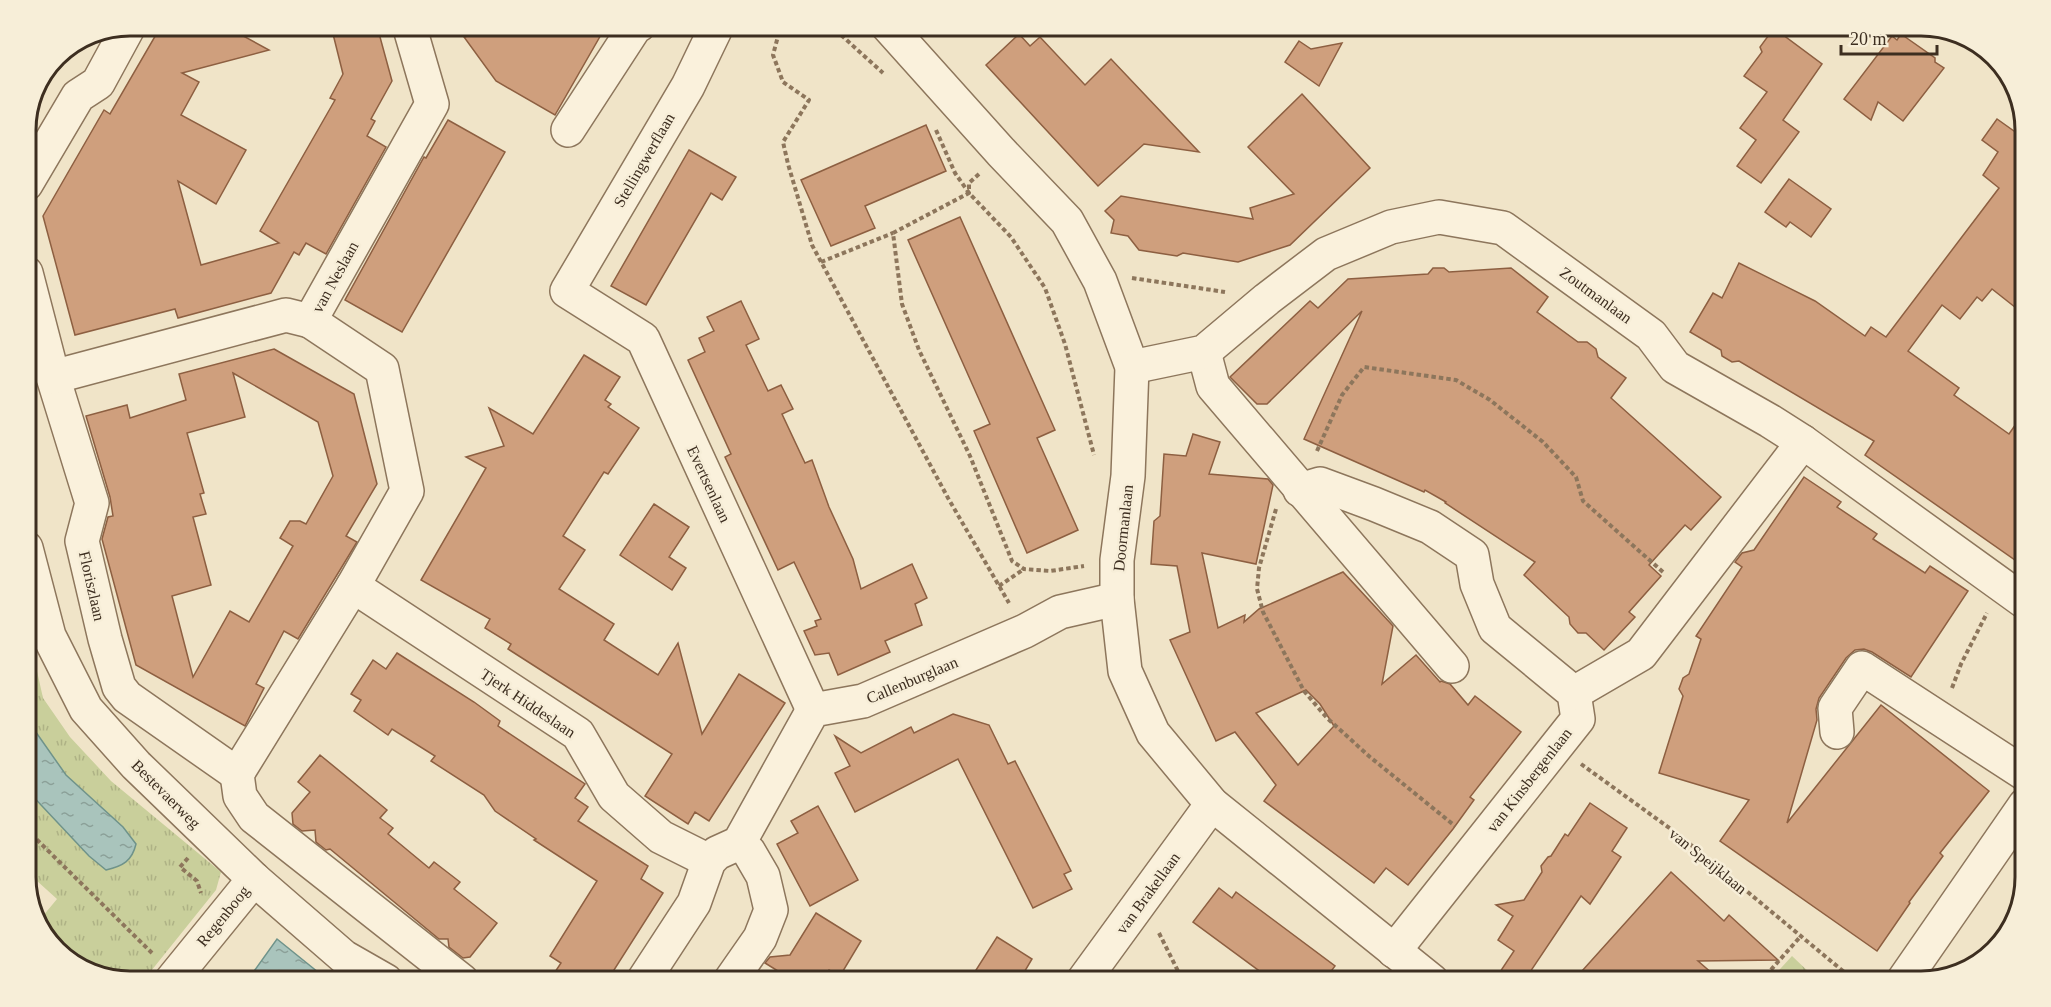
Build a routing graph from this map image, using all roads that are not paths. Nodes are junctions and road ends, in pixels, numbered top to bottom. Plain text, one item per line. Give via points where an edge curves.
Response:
1 (412, 36) edge
2 (629, 36) edge
3 (712, 36) edge
4 (897, 36) edge
5 (123, 37) edge
6 (568, 130) dead end
7 (36, 167) edge
8 (567, 291) joint
9 (36, 312) edge
10 (310, 321) junction
11 (1204, 352) junction
12 (1132, 367) junction
13 (53, 377) junction
14 (1803, 442) junction
15 (1295, 484) junction
16 (36, 586) edge
17 (353, 586) junction
18 (2015, 594) edge
19 (1117, 599) junction
20 (1452, 666) dead end
21 (1574, 693) junction
22 (813, 710) junction
23 (1837, 732) dead end
24 (2015, 767) edge
25 (237, 774) junction
26 (1212, 804) junction
27 (2015, 819) edge
28 (739, 843) junction
29 (709, 861) junction
30 (254, 879) junction
31 (1394, 951) junction
32 (163, 968) edge
33 (368, 971) edge
34 (449, 971) edge
35 (650, 971) edge
36 (737, 971) edge
37 (1090, 971) edge
38 (1419, 971) edge
39 (1910, 971) edge

1 - 10 street, van Neslaan via 432,104
2 - 6 street
3 - 8 street, Stellingwerflaan
4 - 12 street, Doormanlaan via 1067,221 1100,282
5 - 7 street via 98,82 78,96
8 - 22 street, Evertsenlaan via 643,339
9 - 13 street, Floriszlaan
10 - 13 street, van Neslaan via 286,315
10 - 17 street via 382,369 407,491
11 - 12 street, Zoutmanlaan
11 - 14 street, Zoutmanlaan via 1326,254 1391,227 1439,217 1503,228 1651,335 1675,367
11 - 15 street via 1213,386
12 - 19 street, Doormanlaan via 1128,476 1117,560
13 - 25 street, Floriszlaan via 92,503 81,541 118,687
14 - 18 street, Zoutmanlaan
14 - 21 street via 1641,654
15 - 20 street
15 - 21 street via 1320,484 1374,504 1430,527 1472,555 1477,584 1495,628
16 - 30 street, Bestevaerweg via 49,636 86,709 136,765
17 - 25 street
17 - 29 street, Tjerk Hiddeslaan via 578,734 614,796 661,837
19 - 22 street, Callenburglaan via 1060,612 863,701
19 - 26 street, Doormanlaan via 1125,671 1153,733
21 - 31 street, van Kinsbergenlaan via 1578,719
22 - 28 street
23 - 24 street via 1835,708 1862,668
25 - 34 street via 240,796 254,818
26 - 31 street, Doormanlaan
26 - 37 street, van Brakellaan
27 - 39 street
28 - 29 street
28 - 36 street via 763,876 771,910 760,938
29 - 35 street via 694,903
30 - 32 street, Regenboog
30 - 33 street, Bestevaerweg via 344,957
31 - 38 street, Doormanlaan

